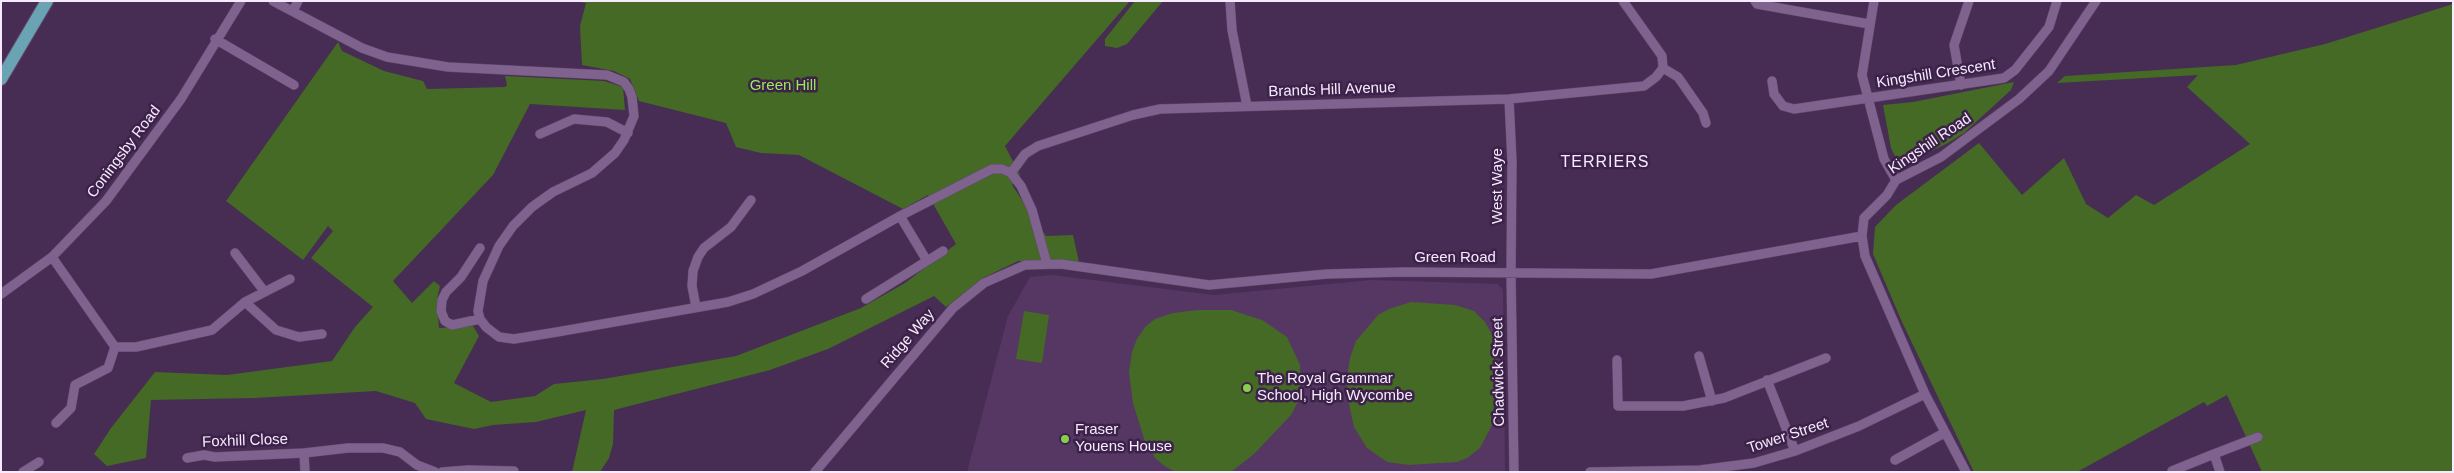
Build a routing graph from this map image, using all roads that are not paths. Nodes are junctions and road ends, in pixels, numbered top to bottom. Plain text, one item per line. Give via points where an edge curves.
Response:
1 (47, 1) edge
2 (241, 1) edge
3 (273, 1) edge
4 (298, 1) edge
5 (1230, 1) edge
6 (1623, 1) edge
7 (1756, 1) edge
8 (1874, 1) edge
9 (1969, 1) edge
10 (2057, 1) edge
11 (2096, 1) edge
12 (292, 11) junction
13 (1868, 24) junction
14 (215, 39) junction
15 (1663, 68) junction
16 (1, 79) edge
17 (1772, 81) dead end
18 (294, 85) dead end
19 (1961, 85) junction
20 (1867, 98) junction
21 (1509, 99) junction
22 (1247, 106) junction
23 (1706, 123) dead end
24 (628, 133) junction
25 (540, 134) dead end
26 (1011, 173) junction
27 (1896, 180) junction
28 (751, 200) dead end
29 (900, 216) junction
30 (1862, 236) junction
31 (480, 248) dead end
32 (943, 251) dead end
33 (234, 253) dead end
34 (52, 257) junction
35 (927, 261) junction
36 (1047, 264) junction
37 (1511, 272) junction
38 (290, 278) dead end
39 (264, 292) junction
40 (1, 294) edge
41 (866, 299) dead end
42 (245, 302) junction
43 (696, 307) junction
44 (480, 319) junction
45 (322, 334) dead end
46 (115, 347) junction
47 (1699, 356) dead end
48 (1826, 358) dead end
49 (1617, 360) dead end
50 (1767, 380) junction
51 (1925, 394) junction
52 (1712, 402) junction
53 (56, 422) dead end
54 (1944, 433) junction
55 (2258, 436) dead end
56 (1795, 451) junction
57 (304, 453) junction
58 (2214, 454) junction
59 (186, 458) dead end
60 (1895, 460) dead end
61 (39, 462) dead end
62 (514, 471) edge
63 (2172, 471) edge
64 (23, 472) edge
65 (305, 472) edge
66 (435, 472) edge
67 (442, 472) edge
68 (815, 472) edge
69 (1514, 472) edge
70 (1590, 472) edge
71 (1966, 472) edge
72 (2220, 472) edge

1 - 16 main road
2 - 14 street, Coningsby Road
3 - 12 street
4 - 12 street
5 - 22 street via 1232,30
6 - 15 street via 1662,56
7 - 13 street via 1757,4
8 - 13 street
9 - 19 street via 1954,45
10 - 19 street, Kingshill Crescent via 2048,27 2015,70 2004,78
11 - 27 street, Kingshill Road via 2049,70 2019,99 1941,157
12 - 24 street via 362,48 413,63 607,75 624,82 632,97 634,116
13 - 20 street via 1862,75
14 - 18 street
14 - 34 street, Coningsby Road via 181,99 106,201
15 - 21 street, Brands Hill Avenue via 1644,86
15 - 23 street via 1678,76 1703,113
17 - 20 street, Kingshill Crescent via 1774,94 1783,106 1794,109
19 - 20 street, Kingshill Crescent
20 - 27 street via 1884,159
21 - 22 street, Brands Hill Avenue
21 - 37 street, West Waye
22 - 26 street, Brands Hill Avenue via 1160,109 1132,114 1038,146 1025,154
24 - 25 street via 607,122 574,120
24 - 44 street via 604,164 539,202 514,226 499,246 483,281 479,299
26 - 29 street via 992,169
26 - 36 street via 1032,210
27 - 30 street, Kingshill Road via 1887,195 1864,218
28 - 43 street via 731,227 704,248 698,257 692,286
29 - 35 street
29 - 43 street via 777,284 728,302
30 - 37 street, Green Road via 1651,274
30 - 51 street, Kingshill Road via 1865,256
31 - 44 street via 464,273 446,292 441,311 445,321 452,325
32 - 35 street
33 - 39 street
34 - 40 street, Coningsby Road
34 - 46 street
35 - 41 street
36 - 37 street, Green Road via 1209,285 1327,274
36 - 68 street, Ridge Way via 1025,265 968,293 932,331
37 - 69 street, Chadwick Street
38 - 39 street
39 - 42 street
42 - 45 street via 276,330 299,337
42 - 46 street via 212,330 136,347
43 - 44 street via 514,339 499,337
46 - 53 street via 108,368 75,385 71,408
47 - 52 street
48 - 50 street
49 - 52 street via 1618,406 1683,406
50 - 52 street
50 - 56 street
51 - 54 street, Kingshill Road
51 - 56 street, Tower Street via 1859,426
54 - 60 street
54 - 71 street, Kingshill Road
55 - 58 street
56 - 70 street, Tower Street via 1754,463 1700,470
57 - 59 street, Foxhill Close
57 - 65 street, Foxhill Close
57 - 66 street, Foxhill Close via 383,448 400,452 417,465
58 - 63 street
58 - 72 street
61 - 64 street
62 - 67 street

